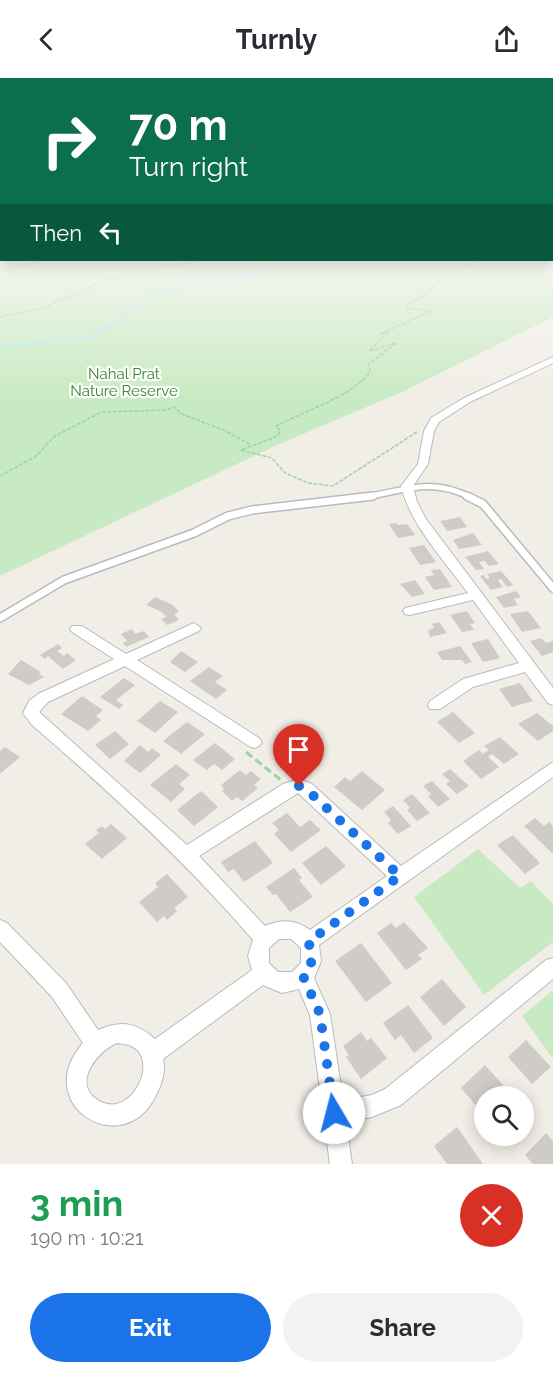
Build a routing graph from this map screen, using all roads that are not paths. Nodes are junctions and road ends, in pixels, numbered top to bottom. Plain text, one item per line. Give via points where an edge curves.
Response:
1 (553, 360) edge
2 (407, 486) junction
3 (553, 588) edge
4 (476, 596) junction
5 (410, 611) dead end
6 (0, 618) edge
7 (194, 628) dead end
8 (77, 629) dead end
9 (125, 660) junction
10 (527, 666) junction
11 (553, 699) edge
12 (435, 705) dead end
13 (254, 742) road end
14 (553, 768) edge
15 (186, 855) junction
16 (400, 876) junction
17 (0, 928) edge
18 (264, 939) junction
19 (308, 942) junction
20 (553, 967) edge
21 (264, 973) junction
22 (303, 976) junction
23 (95, 1042) junction
24 (152, 1054) junction
25 (334, 1113) junction
26 (341, 1164) edge

1 - 2 street via 448,410 435,420 423,464
2 - 3 lane via 443,486 475,498 491,511
2 - 4 street via 416,513
2 - 6 lane via 369,497 228,516 194,533 72,577
4 - 5 street
4 - 10 street
7 - 9 street
8 - 9 street
9 - 13 street
9 - 15 street via 44,698 34,705 32,713
10 - 11 street
10 - 12 street via 468,683
14 - 16 street
15 - 16 street via 299,786
15 - 18 street
16 - 19 street
17 - 23 street via 59,990
18 - 19 street via 286,930 298,933
18 - 21 street via 257,954
19 - 22 street via 312,957
20 - 25 street via 393,1097 372,1106
21 - 22 street via 283,983
21 - 24 street
22 - 25 street via 320,1014
23 - 24 street via 112,1034 129,1034 144,1042
23 - 24 street via 83,1058 77,1083 83,1100 102,1114 121,1114 142,1100 152,1082
25 - 26 street

